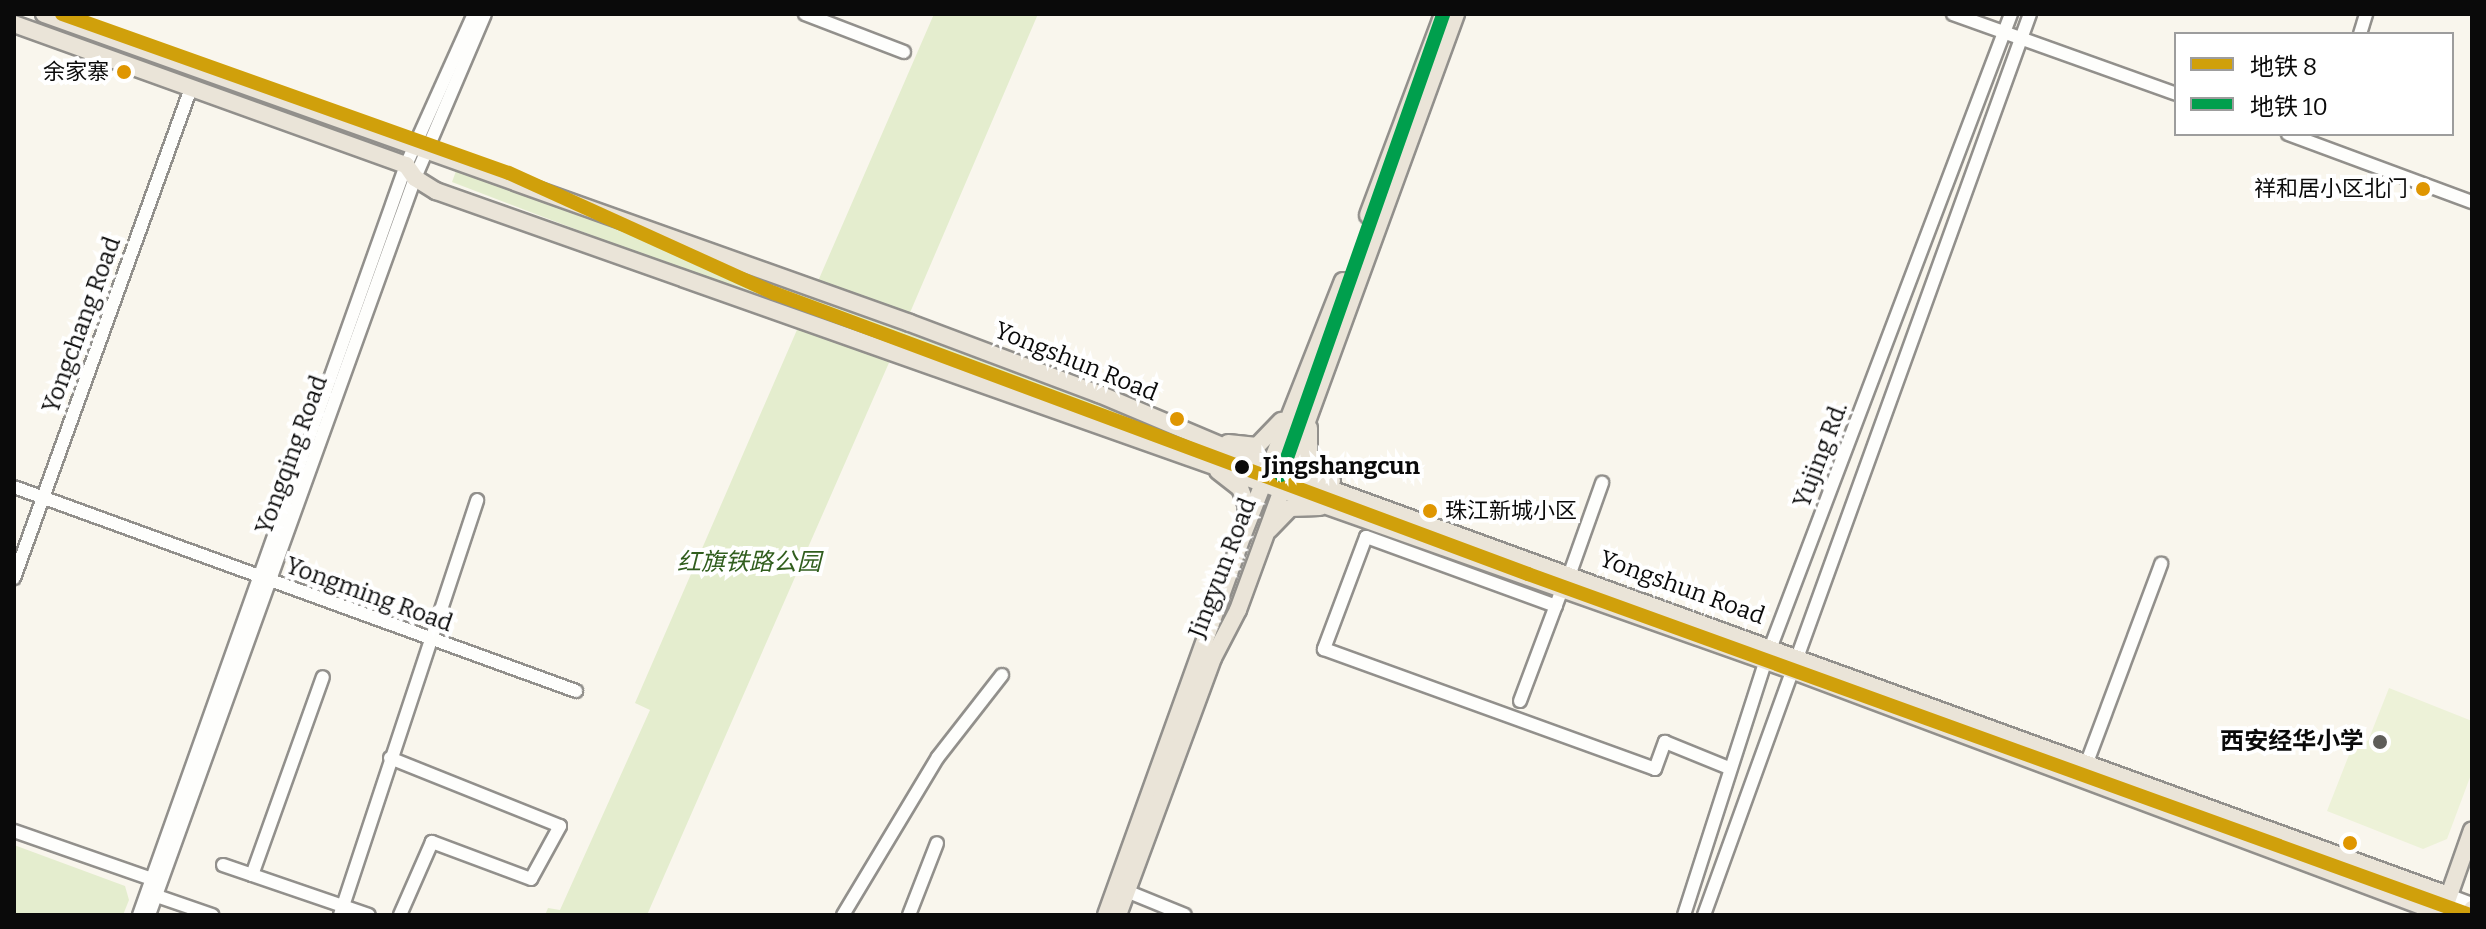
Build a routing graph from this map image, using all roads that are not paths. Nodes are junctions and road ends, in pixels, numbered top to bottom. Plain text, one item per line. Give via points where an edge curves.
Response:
1 (44, 14) edge
2 (474, 14) edge
3 (485, 14) edge
4 (805, 14) edge
5 (1443, 14) edge
6 (1456, 14) edge
7 (1953, 14) edge
8 (2011, 14) edge
9 (2030, 14) edge
10 (14, 24) edge
11 (2004, 33) junction
12 (2021, 38) junction
13 (904, 52) dead end
14 (191, 88) junction
15 (2174, 93) edge
16 (2300, 136) edge
17 (2323, 140) edge
18 (423, 148) junction
19 (411, 171) junction
20 (2472, 202) edge
21 (1300, 384) junction
22 (1315, 398) junction
23 (1182, 430) junction
24 (1157, 447) junction
25 (1276, 477) junction
26 (1602, 483) dead end
27 (14, 487) edge
28 (43, 497) junction
29 (1369, 499) junction
30 (477, 500) dead end
31 (1367, 518) junction
32 (1242, 537) junction
33 (1255, 561) junction
34 (2161, 564) dead end
35 (1570, 573) junction
36 (14, 578) edge
37 (265, 581) junction
38 (1559, 598) junction
39 (432, 640) junction
40 (1773, 646) junction
41 (1765, 662) junction
42 (1794, 663) junction
43 (1002, 675) dead end
44 (323, 677) dead end
45 (576, 691) dead end
46 (1520, 701) dead end
47 (390, 758) junction
48 (2086, 765) junction
49 (1729, 768) junction
50 (2472, 830) edge
51 (14, 831) edge
52 (937, 843) dead end
53 (223, 865) dead end
54 (252, 875) junction
55 (152, 879) junction
56 (1121, 890) junction
57 (152, 894) junction
58 (2448, 895) junction
59 (2472, 906) edge
60 (341, 911) edge
61 (139, 915) edge
62 (149, 915) edge
63 (212, 915) edge
64 (369, 915) edge
65 (400, 915) edge
66 (843, 915) edge
67 (909, 915) edge
68 (1106, 915) edge
69 (1118, 915) edge
70 (1185, 915) edge
71 (1684, 915) edge
72 (1704, 915) edge
73 (2443, 915) edge
74 (2469, 915) edge

1 - 18 main road, Yongshun Road
2 - 18 street, Yongqing Road
3 - 18 street, Yongqing Road
4 - 13 street
5 - 21 main road, Jingyun Road
6 - 22 main road, Jingyun Road
7 - 11 street
8 - 11 street, Yujing Rd.
9 - 12 street, Yujing Rd.
10 - 14 main road, Yongshun Road
11 - 12 street
11 - 40 street, Yujing Rd.
12 - 15 street
12 - 42 street, Yujing Rd.
14 - 19 main road, Yongshun Road
14 - 28 street, Yongchang Road
16 - 17 street
17 - 20 street
18 - 19 street, Yongqing Road
18 - 23 main road, Yongshun Road via 1085,388
19 - 24 main road, Yongshun Road via 436,191
19 - 37 street, Yongqing Road
21 - 23 main road via 1274,434 1257,446
21 - 25 main road, Jingyun Road
22 - 25 main road, Jingyun Road
22 - 29 main road via 1306,446 1311,465
23 - 25 main road, Yongshun Road
24 - 25 main road, Yongshun Road
24 - 32 main road via 1234,481 1247,506
25 - 29 main road, Yongshun Road
25 - 31 main road, Yongshun Road
25 - 32 main road, Jingyun Road
25 - 33 main road, Jingyun Road
26 - 35 street
27 - 28 street, Yongming Road
28 - 36 street, Yongchang Road
28 - 37 street, Yongming Road
29 - 35 main road, Yongshun Road
30 - 39 street
31 - 33 main road via 1313,506 1290,508 1271,527
31 - 38 main road, Yongshun Road
32 - 56 main road, Jingyun Road
33 - 56 main road, Jingyun Road
34 - 48 street
35 - 40 main road, Yongshun Road
37 - 39 street, Yongming Road
37 - 55 street, Yongqing Road
37 - 57 street, Yongqing Road
38 - 41 main road, Yongshun Road
38 - 46 street
38 - 49 street via 1366,537 1324,649 1655,769 1665,742
39 - 45 street, Yongming Road
39 - 47 street
40 - 41 street, Yujing Rd.
40 - 42 main road, Yongshun Road
41 - 42 main road, Yongshun Road
41 - 49 street, Yujing Rd.
42 - 48 main road, Yongshun Road
42 - 72 street, Yujing Rd.
42 - 73 main road, Yongshun Road
43 - 66 street via 938,757
44 - 54 street
47 - 60 street
47 - 65 street via 560,826 531,879 432,842
48 - 58 main road, Yongshun Road
49 - 71 street, Yujing Rd.
50 - 58 main road
51 - 55 street
52 - 67 street
53 - 54 street
54 - 60 street
55 - 57 street, Yongqing Road
56 - 68 main road, Jingyun Road
56 - 69 main road, Jingyun Road
56 - 70 street
57 - 61 street, Yongqing Road
57 - 62 street, Yongqing Road
57 - 63 street
58 - 59 street
58 - 73 main road
59 - 74 main road
60 - 64 street

